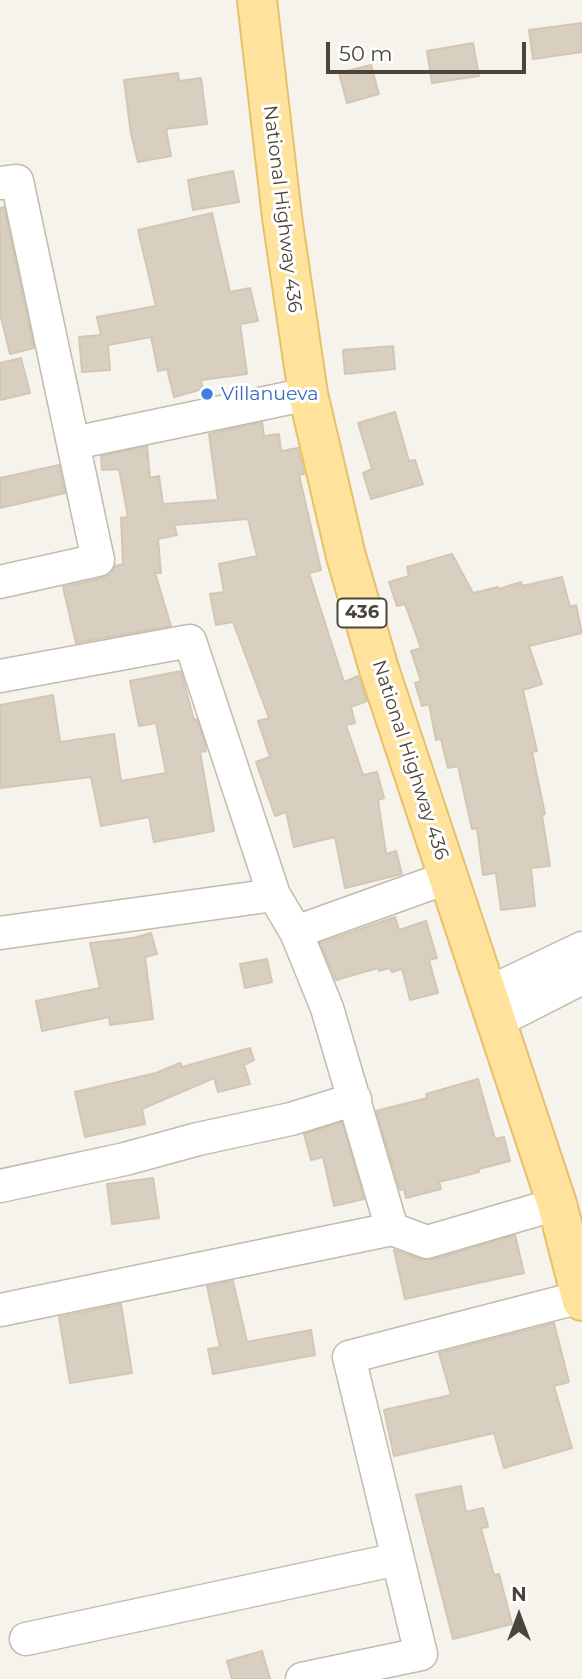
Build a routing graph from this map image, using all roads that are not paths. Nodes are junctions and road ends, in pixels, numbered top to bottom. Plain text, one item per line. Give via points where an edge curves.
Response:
1 (257, 0) edge
2 (0, 183) edge
3 (308, 394) junction
4 (74, 443) junction
5 (0, 582) edge
6 (0, 676) edge
7 (449, 877) junction
8 (274, 895) junction
9 (296, 932) junction
10 (0, 933) edge
11 (576, 966) edge
12 (491, 1008) junction
13 (355, 1099) junction
14 (0, 1185) edge
15 (557, 1204) junction
16 (392, 1229) junction
17 (582, 1299) edge
18 (0, 1310) edge
19 (398, 1559) junction
20 (26, 1639) dead end
21 (302, 1679) edge

1 - 3 main road, National Highway 436 / 436
2 - 4 street via 17,181
3 - 4 street
3 - 7 main road, National Highway 436 / 436 via 363,617
4 - 5 street via 98,560
6 - 8 street via 190,641
7 - 9 street
7 - 12 main road, National Highway 436 / 436
8 - 9 street
8 - 10 street
9 - 13 street via 327,1008
11 - 12 street
12 - 15 main road, National Highway 436 / 436
13 - 14 street via 291,1119
13 - 16 street
15 - 16 street via 427,1242
15 - 17 main road, National Highway 436 / 436
16 - 18 street
17 - 19 street via 349,1357
19 - 20 street
19 - 21 street via 421,1654

